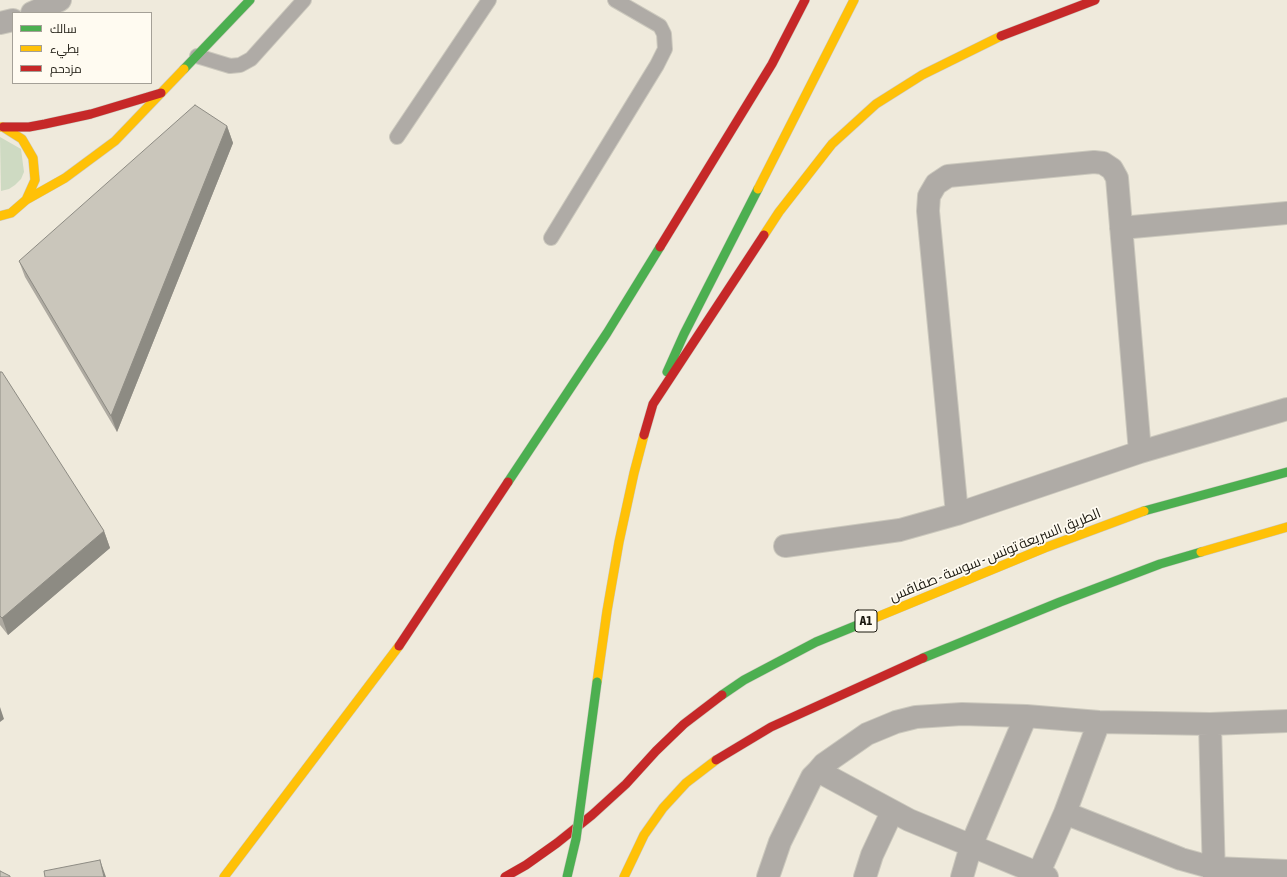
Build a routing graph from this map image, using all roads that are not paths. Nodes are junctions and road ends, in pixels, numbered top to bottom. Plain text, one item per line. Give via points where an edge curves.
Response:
1 (60, 0) edge
2 (250, 0) edge
3 (304, 0) edge
4 (489, 0) edge
5 (614, 0) edge
6 (805, 0) edge
7 (854, 0) edge
8 (1095, 0) edge
9 (34, 12) edge
10 (12, 20) edge
11 (0, 23) edge
12 (197, 56) junction
13 (162, 93) junction
14 (2, 127) edge
15 (397, 138) dead end
16 (26, 200) junction
17 (1287, 213) edge
18 (0, 216) edge
19 (1121, 228) junction
20 (551, 238) dead end
21 (653, 404) junction
22 (1287, 409) edge
23 (1140, 452) junction
24 (1287, 472) edge
25 (957, 514) junction
26 (1287, 527) edge
27 (785, 546) dead end
28 (1026, 716) junction
29 (1287, 721) edge
30 (1099, 722) junction
31 (1210, 724) junction
32 (818, 771) junction
33 (892, 812) junction
34 (1066, 813) junction
35 (972, 846) junction
36 (1287, 871) edge
37 (1214, 872) edge
38 (1040, 876) edge
39 (224, 877) edge
40 (505, 877) edge
41 (567, 877) edge
42 (624, 877) edge
43 (768, 877) edge
44 (865, 877) edge
45 (962, 877) edge

1 - 9 street
2 - 12 main road
3 - 12 lane via 251,58 240,65 230,66
4 - 15 lane
5 - 20 lane via 660,26 664,34 665,49
6 - 39 main road via 772,64 603,340 391,658
7 - 21 main road via 684,334
8 - 21 main road via 998,38 922,75 876,104 832,144 779,212
10 - 11 street
12 - 13 main road
13 - 14 main road via 91,114 45,124
13 - 16 main road via 116,141 65,178
14 - 16 main road via 22,139 33,158 35,180
16 - 18 main road via 11,213
17 - 19 street
19 - 23 street
19 - 25 street via 1117,178 1112,169 1099,162 948,176 936,184 929,196 928,211
21 - 41 main road, bridge via 619,542 576,839
22 - 23 street
23 - 25 street
24 - 40 main road, الطريق السريعة تونس - سوسة - صفاقس / A1 via 1140,513 1047,547 810,645 744,680 714,700 684,724 592,815 557,843
25 - 27 street via 900,530
26 - 42 main road via 1160,564 1060,602 908,664 771,727 713,762 686,783 663,808 644,835
28 - 30 street
28 - 32 street via 962,714 916,717 896,722 867,734
28 - 35 street
29 - 31 street
30 - 31 street
30 - 34 street
31 - 37 street
32 - 33 street
32 - 43 street via 812,777 780,842
33 - 35 street
33 - 44 street
34 - 37 street
34 - 38 street
35 - 38 street
35 - 45 street
36 - 37 street

